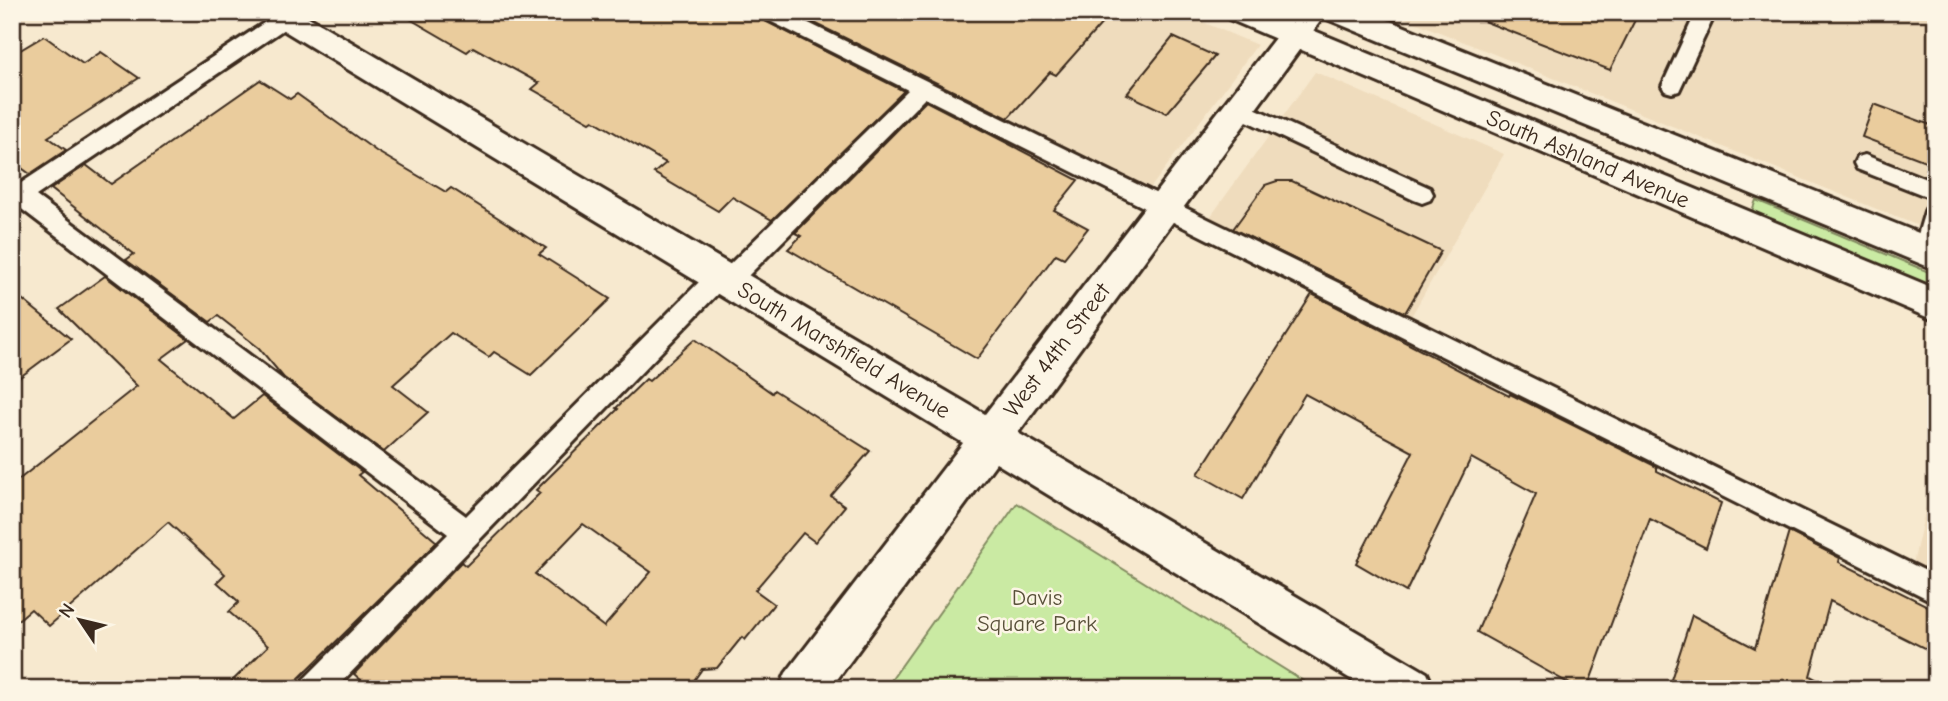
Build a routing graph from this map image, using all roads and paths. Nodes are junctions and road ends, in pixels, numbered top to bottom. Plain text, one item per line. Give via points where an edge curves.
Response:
1 (769, 12) edge
2 (1240, 12) edge
3 (1338, 12) edge
4 (1706, 12) edge
5 (289, 16) edge
6 (1303, 24) edge
7 (1672, 86) dead end
8 (922, 89) junction
9 (1239, 109) junction
10 (1865, 163) dead end
11 (1936, 191) edge
12 (1422, 194) dead end
13 (16, 198) edge
14 (1164, 208) junction
15 (1936, 211) edge
16 (1930, 254) edge
17 (724, 279) junction
18 (1936, 306) edge
19 (991, 438) junction
20 (468, 533) junction
21 (1936, 590) edge
22 (314, 689) edge
23 (802, 689) edge
24 (1411, 689) edge

1 - 8 lane
2 - 6 street, South Ashland Avenue
3 - 16 street, South Ashland Avenue
4 - 7 lane
5 - 13 lane
5 - 17 street, South Marshfield Avenue
6 - 9 street, West 44th Street
6 - 18 street, South Ashland Avenue
8 - 14 lane
8 - 17 lane
9 - 12 lane
9 - 14 street, West 44th Street
10 - 11 lane
13 - 20 lane
14 - 19 street, West 44th Street
14 - 21 lane
15 - 16 lane
17 - 19 street, South Marshfield Avenue
17 - 20 lane
19 - 23 street, West 44th Street
19 - 24 street, South Marshfield Avenue
20 - 22 lane

